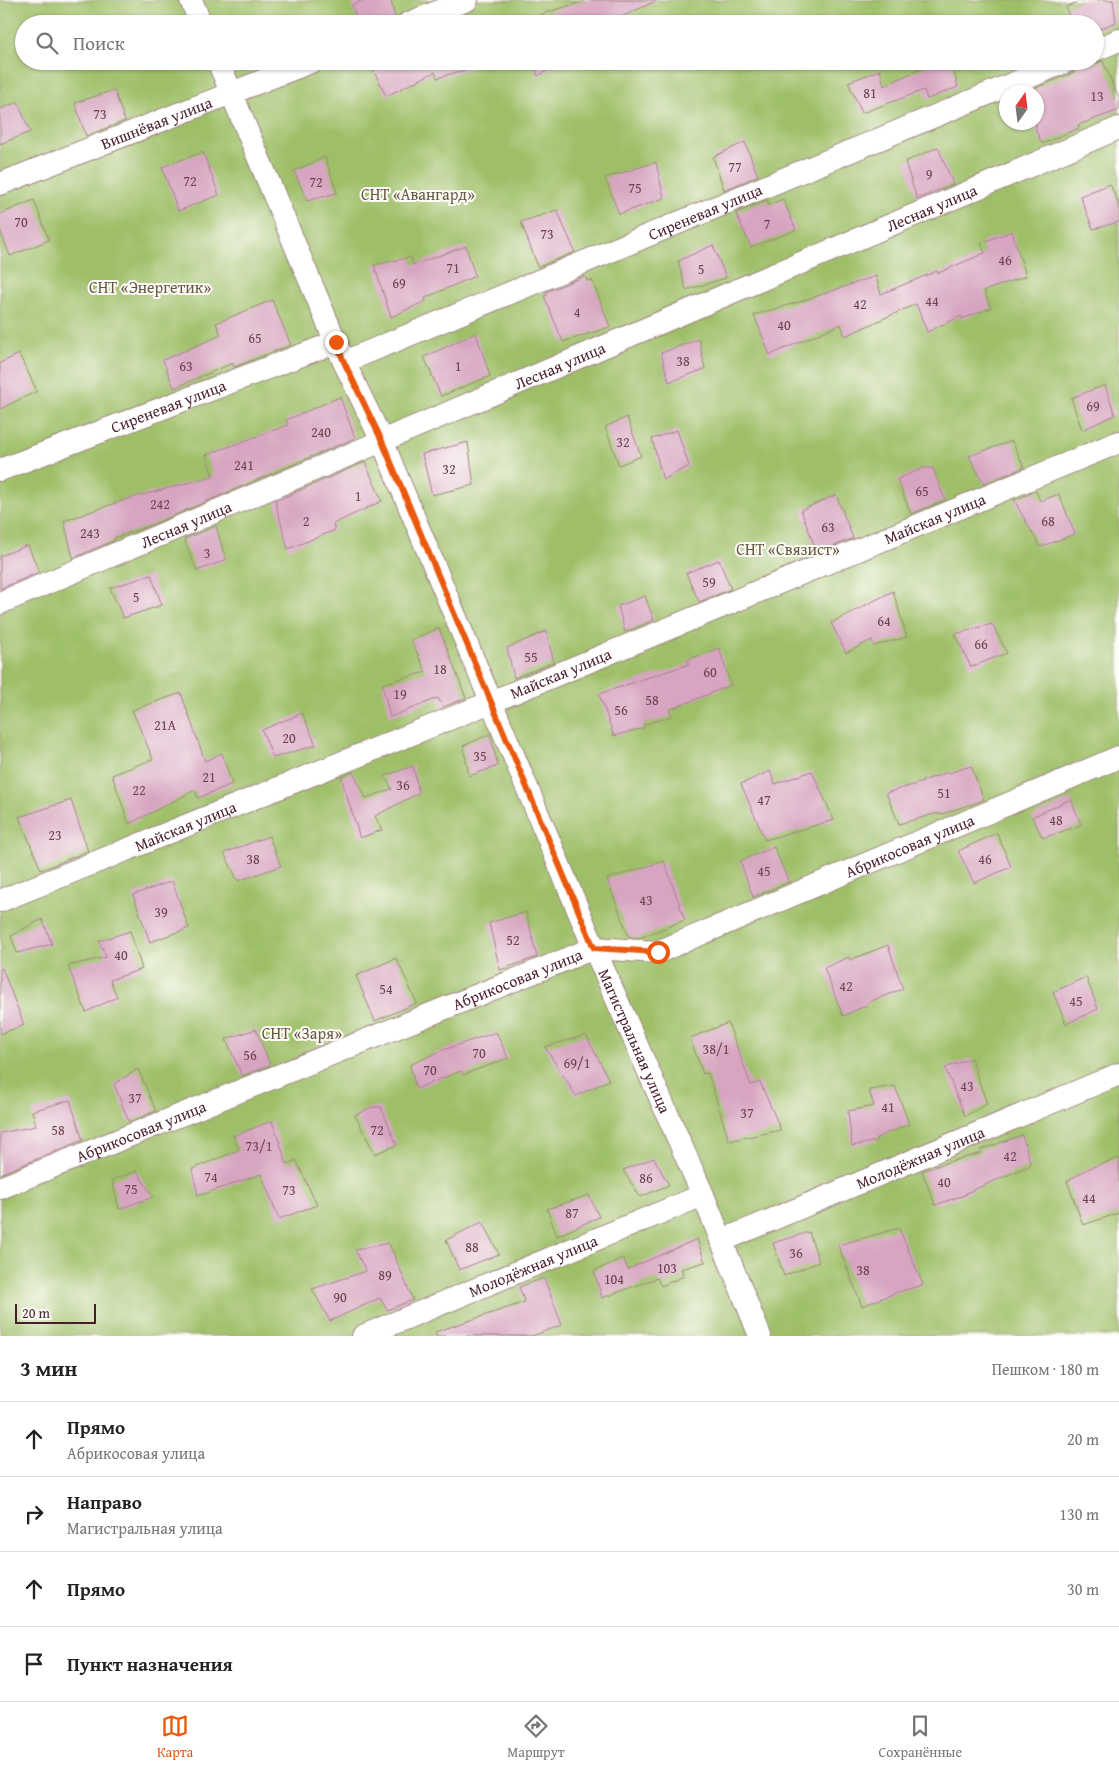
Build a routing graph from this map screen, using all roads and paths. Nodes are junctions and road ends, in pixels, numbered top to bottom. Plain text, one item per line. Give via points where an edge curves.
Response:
1 (191, 0) edge
2 (467, 0) edge
3 (197, 15) edge
4 (430, 15) edge
5 (1119, 40) edge
6 (1104, 46) edge
7 (222, 70) edge
8 (291, 70) edge
9 (1045, 70) edge
10 (232, 94) junction
11 (1119, 128) edge
12 (0, 184) edge
13 (340, 352) junction
14 (382, 441) junction
15 (1119, 442) edge
16 (0, 470) edge
17 (0, 603) edge
18 (492, 702) junction
19 (1119, 758) edge
20 (0, 901) edge
21 (594, 948) junction
22 (1119, 1074) edge
23 (0, 1188) edge
24 (703, 1195) junction
25 (721, 1241) junction
26 (363, 1336) edge
27 (760, 1336) edge

1 - 3 street
2 - 4 street
5 - 6 street
7 - 10 street, Магистральная улица
8 - 10 street, Вишнёвая улица
9 - 13 street, Сиреневая улица
10 - 12 street, Вишнёвая улица
10 - 13 street, Магистральная улица
11 - 14 street, Лесная улица
13 - 14 street, Магистральная улица
13 - 16 street, Сиреневая улица
14 - 17 street, Лесная улица
14 - 18 street, Магистральная улица
15 - 18 street, Майская улица
18 - 20 street, Майская улица
18 - 21 street, Магистральная улица
19 - 21 street, Абрикосовая улица via 658,952
21 - 23 street, Абрикосовая улица
21 - 24 street, Магистральная улица
22 - 25 street, Молодёжная улица
24 - 25 street, Магистральная улица
24 - 26 street, Молодёжная улица
25 - 27 street, Магистральная улица

